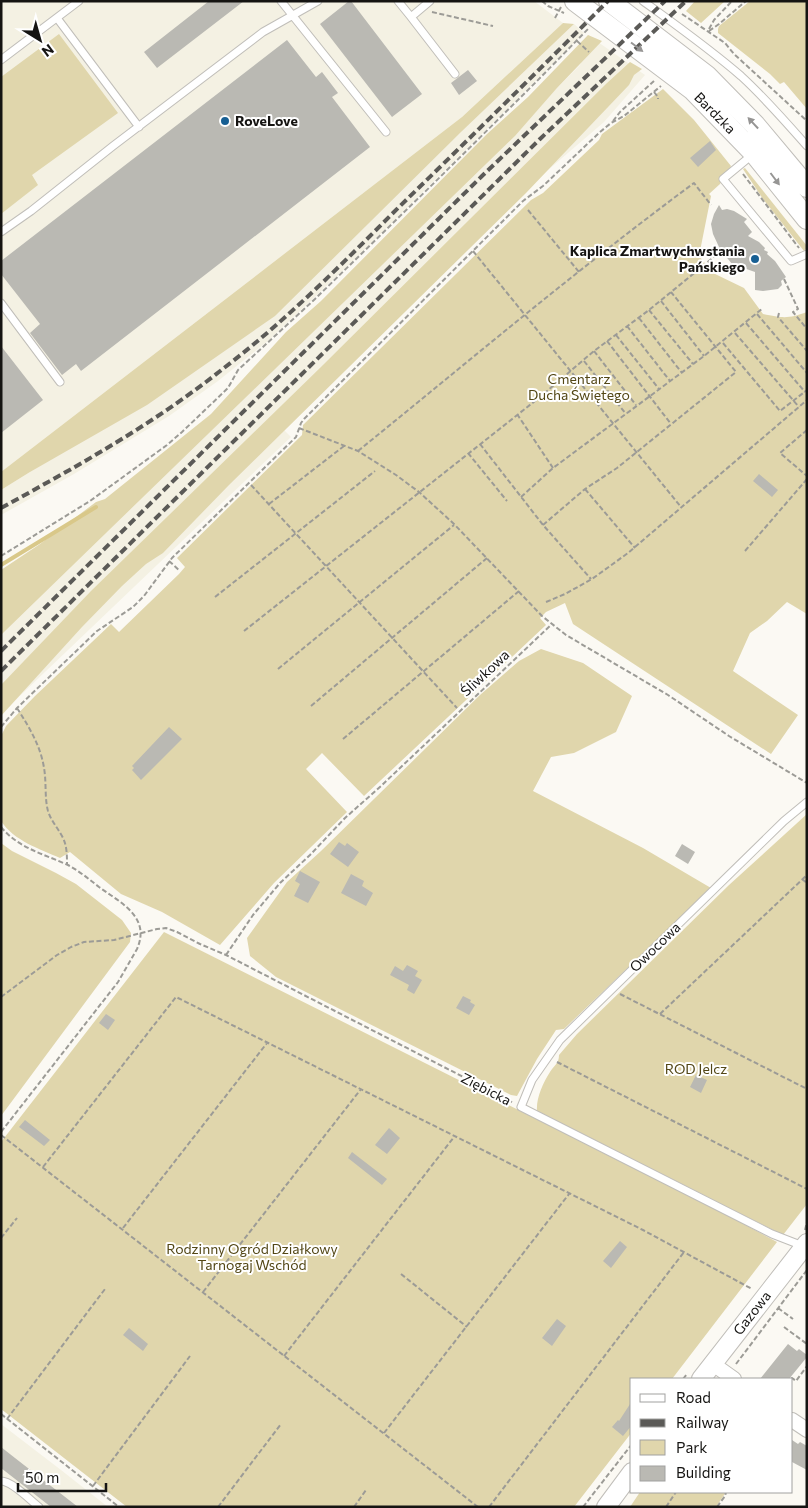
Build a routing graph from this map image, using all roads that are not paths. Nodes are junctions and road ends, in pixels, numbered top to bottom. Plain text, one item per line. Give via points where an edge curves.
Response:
1 (79, 1) edge
2 (281, 1) edge
3 (318, 1) edge
4 (398, 1) edge
5 (430, 1) edge
6 (608, 1) edge
7 (643, 1) edge
8 (566, 8) edge
9 (293, 16) junction
10 (411, 17) junction
11 (57, 18) junction
12 (1, 60) edge
13 (455, 74) dead end
14 (138, 126) junction
15 (386, 132) dead end
16 (807, 146) edge
17 (762, 147) junction
18 (807, 187) edge
19 (807, 219) edge
20 (1, 232) edge
21 (804, 253) edge
22 (1, 303) edge
23 (60, 382) dead end
24 (807, 802) edge
25 (521, 1106) joint
26 (806, 1246) edge
27 (713, 1364) junction
28 (702, 1378) edge
29 (733, 1378) edge
30 (793, 1421) edge
31 (807, 1430) edge
32 (630, 1475) edge
33 (1, 1482) edge
34 (39, 1507) edge
35 (606, 1507) edge

1 - 11 lane
2 - 9 lane
3 - 9 lane
4 - 10 lane
5 - 10 lane
17 -> 6 main road, Bardzka via 732,101 706,76
7 - 16 lane via 741,76
8 -> 17 main road, Bardzka via 598,25 693,90
9 - 14 lane via 263,32
9 - 15 lane
10 - 13 lane
11 - 12 lane
11 - 14 lane
14 - 20 lane
17 - 18 main road, Bardzka
17 -> 19 main road, Bardzka
17 - 21 lane via 723,178 791,261
22 - 23 lane
24 - 25 lane, Owocowa via 560,1040 532,1080
25 - 26 lane, Ziębicka via 772,1234
26 - 27 street, Gazowa
27 - 28 street, Gazowa
27 - 29 street
30 - 31 street
32 - 35 street
33 - 34 lane via 5,1481

